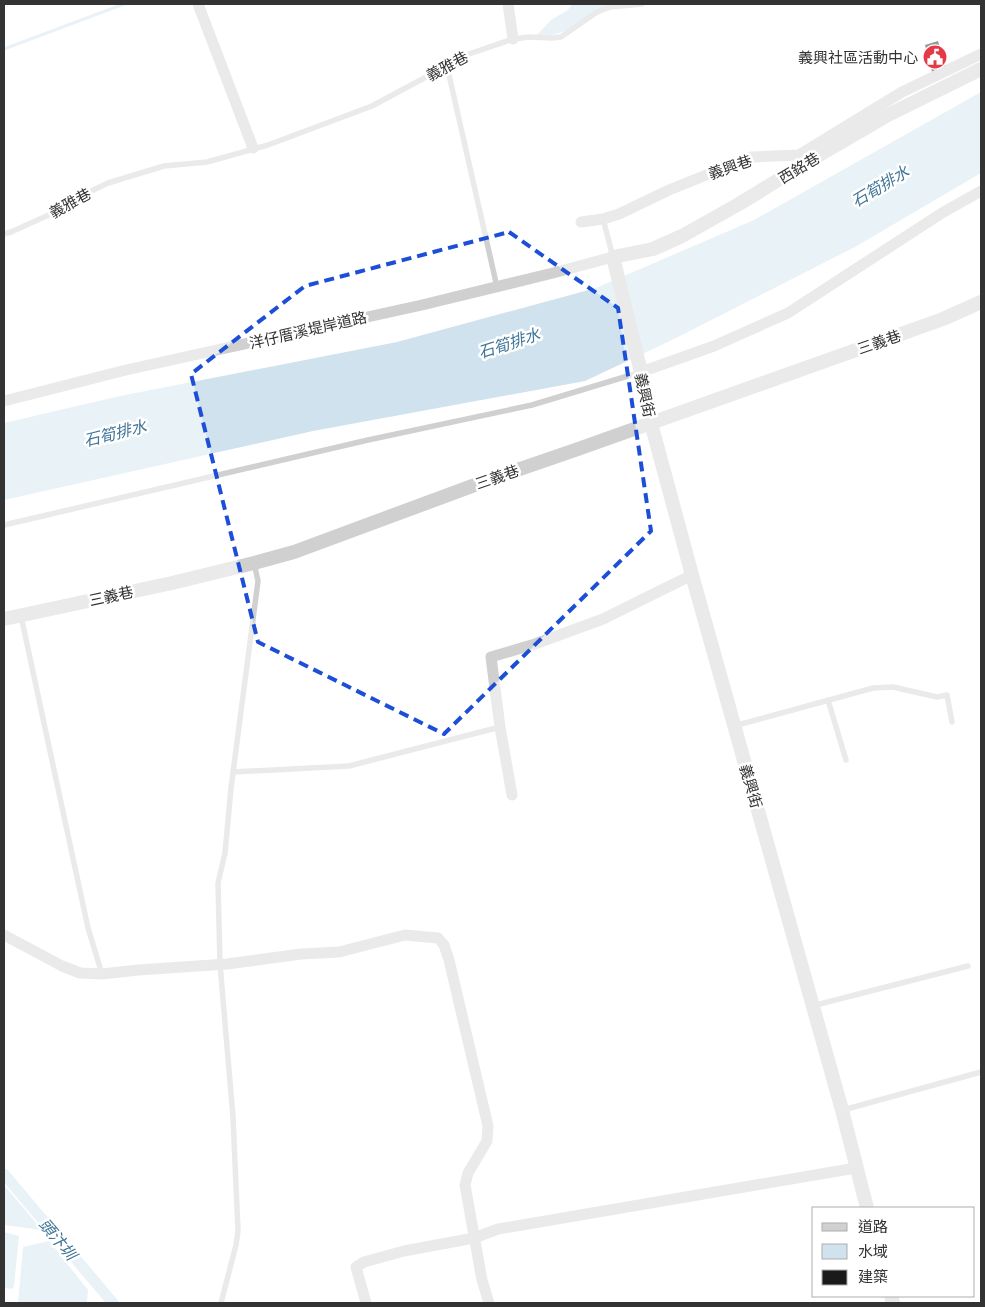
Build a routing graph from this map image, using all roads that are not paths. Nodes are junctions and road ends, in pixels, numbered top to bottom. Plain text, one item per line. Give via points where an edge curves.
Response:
1 (198, 4) edge
2 (508, 4) edge
3 (642, 4) edge
4 (513, 39) junction
5 (981, 54) edge
6 (447, 66) junction
7 (981, 69) edge
8 (253, 148) junction
9 (981, 191) edge
10 (604, 219) junction
11 (581, 222) dead end
12 (4, 234) edge
13 (612, 257) junction
14 (497, 286) junction
15 (981, 305) edge
16 (639, 368) junction
17 (4, 401) edge
18 (651, 423) junction
19 (4, 525) edge
20 (254, 563) junction
21 (692, 575) junction
22 (21, 616) junction
23 (4, 619) edge
24 (828, 700) junction
25 (952, 722) dead end
26 (734, 726) junction
27 (500, 727) junction
28 (846, 760) dead end
29 (233, 772) junction
30 (512, 795) dead end
31 (4, 935) edge
32 (220, 964) junction
33 (968, 966) dead end
34 (102, 974) junction
35 (812, 1006) junction
36 (981, 1072) edge
37 (842, 1110) junction
38 (856, 1168) junction
39 (867, 1207) edge
40 (474, 1238) junction
41 (221, 1303) edge
42 (366, 1303) edge
43 (489, 1303) edge

1 - 8 street
2 - 4 street
3 - 4 lane, 義雅巷 via 610,7 597,12 561,37
4 - 6 lane, 義雅巷 via 469,54
5 - 10 street, 義興巷 via 902,92 799,155 751,157
6 - 8 lane, 義雅巷 via 372,106
6 - 14 lane
7 - 13 street, 西銘巷 via 888,115 682,236 653,249
8 - 12 lane, 義雅巷 via 207,162 164,166 108,183 62,209
9 - 16 street via 788,314 714,346
10 - 11 street, 義興巷
10 - 13 lane
13 - 14 street, 洋仔厝溪堤岸道路
13 - 16 street, 義興街
14 - 17 street, 洋仔厝溪堤岸道路
15 - 18 street, 三義巷
16 - 18 street, 義興街
16 - 19 lane via 532,405
18 - 20 street, 三義巷 via 294,552
18 - 21 street, 義興街
20 - 22 street, 三義巷
20 - 29 lane via 258,581
21 - 26 street, 義興街
21 - 27 street via 603,619 490,657
22 - 23 street, 三義巷
22 - 34 lane via 88,928
24 - 25 lane via 873,688 893,687 937,697 947,695
24 - 26 lane
24 - 28 lane
26 - 35 street, 義興街
27 - 29 lane via 349,766
27 - 30 street
29 - 32 lane via 225,853 218,883
31 - 34 street via 62,966 80,973
32 - 34 street
32 - 40 street via 339,952 405,936 438,938 449,960 488,1126 486,1141 465,1185
32 - 41 lane via 233,1117 238,1231
33 - 35 lane
35 - 37 street, 義興街
36 - 37 lane
37 - 38 street, 義興街
38 - 39 street, 義興街
38 - 40 street via 498,1229
40 - 42 street via 364,1262 356,1268
40 - 43 street

